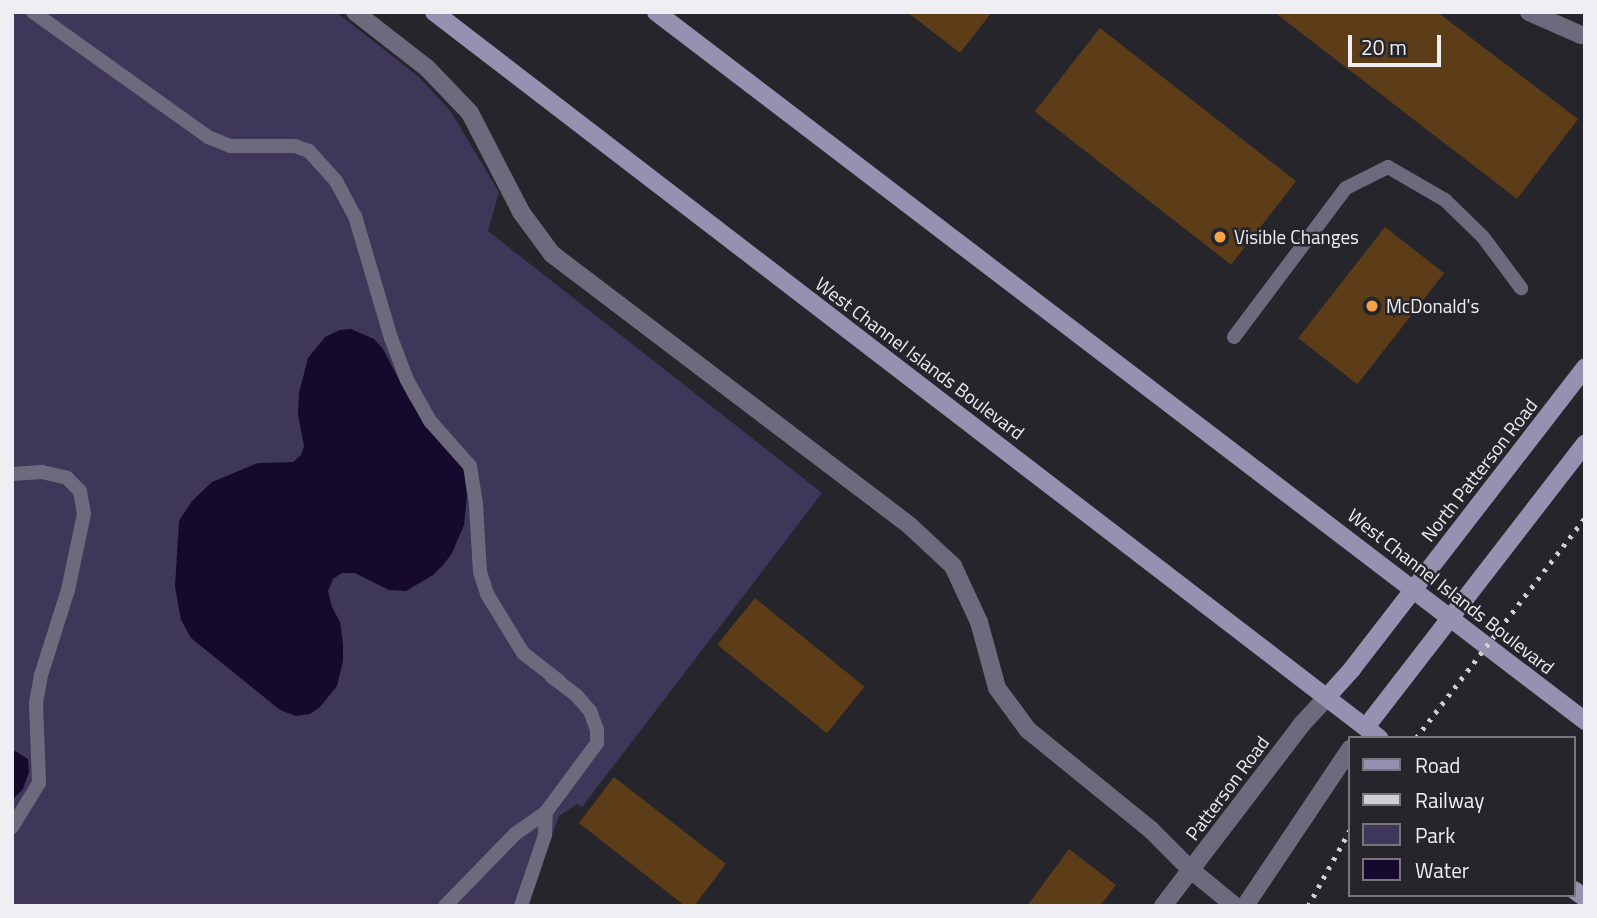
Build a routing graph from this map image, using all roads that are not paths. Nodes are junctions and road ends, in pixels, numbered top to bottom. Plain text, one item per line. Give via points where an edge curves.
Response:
1 (33, 12) edge
2 (355, 12) edge
3 (435, 12) edge
4 (656, 12) edge
5 (1529, 12) edge
6 (1581, 35) dead end
7 (1521, 288) dead end
8 (1234, 337) dead end
9 (1585, 367) edge
10 (1585, 443) edge
11 (12, 474) edge
12 (1413, 588) junction
13 (1452, 617) junction
14 (1327, 696) junction
15 (1585, 721) edge
16 (1368, 734) edge
17 (1348, 752) edge
18 (546, 812) junction
19 (12, 827) edge
20 (1191, 870) junction
21 (445, 906) edge
22 (521, 906) edge
23 (1163, 906) edge
24 (1235, 906) edge
25 (1244, 906) edge

1 - 18 lane via 208,137 230,146 295,146 309,151 330,173 355,216 391,338 418,402 470,467 480,572 501,621 519,658 559,681 590,711 597,730 597,743
2 - 20 street via 427,68 470,113 521,212 552,254 910,526 953,566 979,622 997,688 1028,730 1151,830
3 - 14 main road, West Channel Islands Boulevard
4 - 12 main road, West Channel Islands Boulevard
5 - 6 street
7 - 8 lane via 1483,237 1445,200 1388,167 1346,188
9 - 12 main road, North Patterson Road
10 - 13 main road
11 - 19 lane via 42,472 67,478 80,491 83,514 68,590 36,704 39,783
12 - 13 main road, West Channel Islands Boulevard
12 - 14 main road, North Patterson Road
13 - 15 main road, West Channel Islands Boulevard
13 - 16 main road
14 - 16 main road, West Channel Islands Boulevard
14 - 20 street, Patterson Road
17 - 25 street
18 - 21 lane via 516,834
18 - 22 lane via 541,847
20 - 23 street, Patterson Road
20 - 24 street

